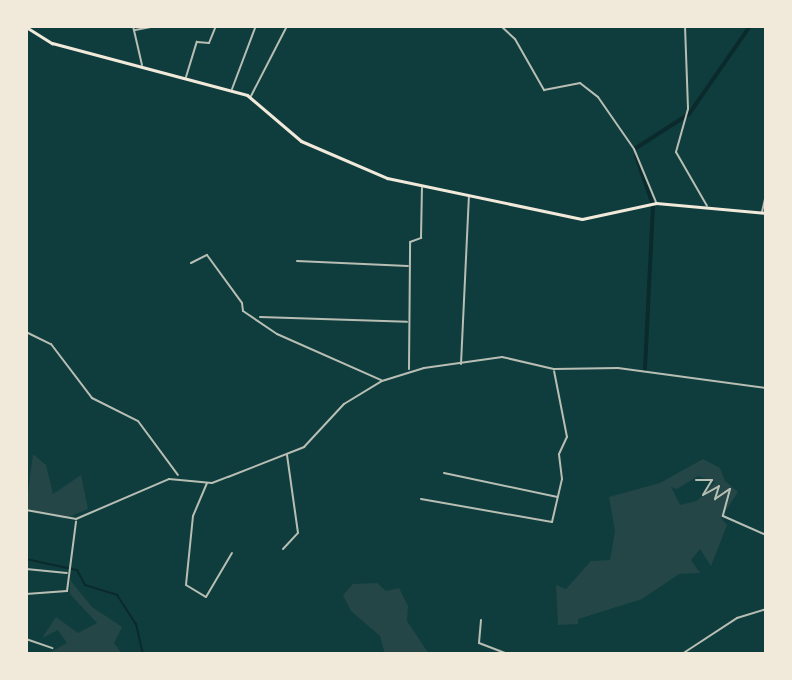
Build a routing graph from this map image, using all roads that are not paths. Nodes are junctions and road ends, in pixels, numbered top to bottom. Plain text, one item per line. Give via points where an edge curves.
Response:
1 (155, 26) edge
2 (216, 26) edge
3 (287, 26) edge
4 (501, 26) edge
5 (685, 26) edge
6 (26, 27) edge
7 (133, 28) edge
8 (255, 28) dead end
9 (143, 66) junction
10 (186, 77) junction
11 (232, 89) junction
12 (250, 97) junction
13 (423, 187) junction
14 (766, 195) edge
15 (469, 197) junction
16 (654, 203) junction
17 (708, 207) junction
18 (764, 210) edge
19 (297, 261) dead end
20 (191, 263) dead end
21 (410, 266) junction
22 (260, 317) dead end
23 (408, 322) junction
24 (26, 332) edge
25 (461, 364) junction
26 (554, 369) junction
27 (409, 371) junction
28 (383, 381) junction
29 (766, 388) edge
30 (287, 454) junction
31 (444, 473) dead end
32 (179, 477) junction
33 (696, 480) dead end
34 (208, 482) junction
35 (559, 497) junction
36 (421, 499) dead end
37 (26, 510) edge
38 (76, 519) junction
39 (766, 535) edge
40 (283, 549) dead end
41 (232, 553) dead end
42 (26, 569) edge
43 (68, 570) junction
44 (26, 594) edge
45 (766, 609) edge
46 (481, 620) dead end
47 (26, 639) edge
48 (52, 648) dead end
49 (507, 654) edge
50 (682, 654) edge

1 - 7 street
2 - 10 street via 209,43 197,42
3 - 12 street
4 - 16 street via 515,39 544,90 580,83 598,97 634,149
5 - 17 street via 687,115 677,159
6 - 9 main road via 52,43
7 - 9 street
8 - 11 street
9 - 10 main road
10 - 11 main road
11 - 12 main road
12 - 13 main road via 301,141 376,174
13 - 15 main road
13 - 21 street via 421,238 410,242
14 - 18 street
15 - 16 main road via 582,219
15 - 25 street
16 - 17 main road
17 - 18 main road
19 - 21 street
20 - 28 street via 207,255 243,311 277,334
21 - 23 street
22 - 23 street
23 - 27 street
24 - 32 street via 51,344 92,398 138,421
25 - 26 street via 502,357
25 - 27 street
26 - 29 street via 618,368
26 - 35 street via 567,437 559,454
27 - 28 street
28 - 30 street via 344,404 309,444
30 - 34 street
30 - 40 street via 298,533
31 - 35 street
32 - 34 street
32 - 38 street
33 - 39 street via 712,480 703,495 719,486 715,499 730,489 723,516
34 - 41 street via 193,516 186,585 206,597
35 - 36 street via 552,522
37 - 38 street
38 - 43 street
42 - 43 street
43 - 44 street via 67,591
45 - 50 street via 737,618
46 - 49 street via 479,643
47 - 48 street

